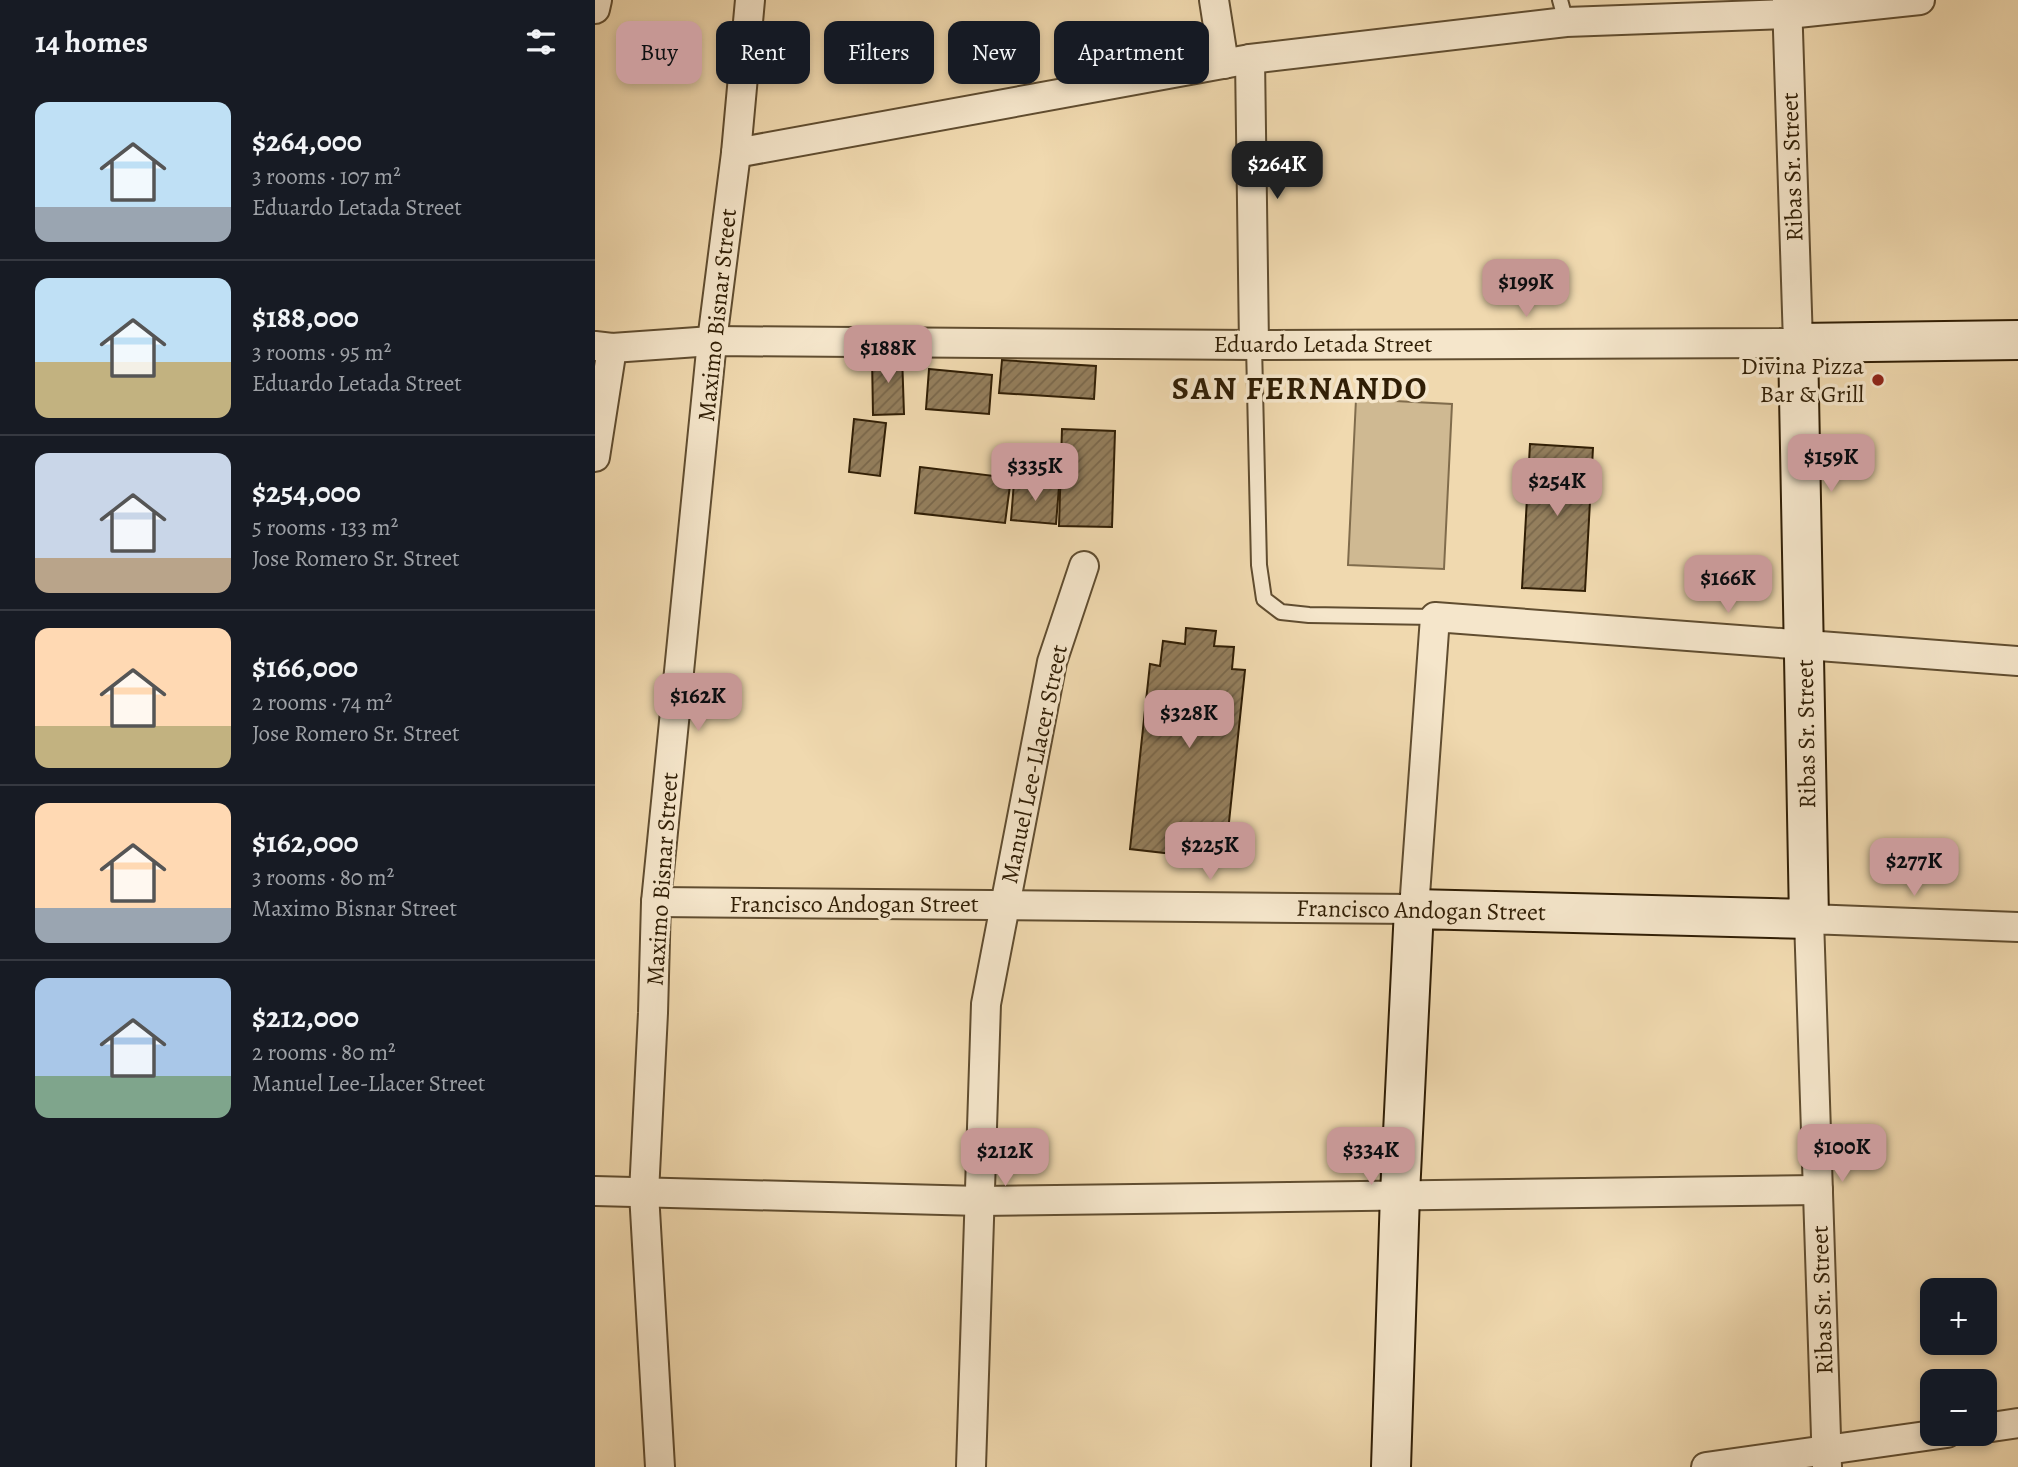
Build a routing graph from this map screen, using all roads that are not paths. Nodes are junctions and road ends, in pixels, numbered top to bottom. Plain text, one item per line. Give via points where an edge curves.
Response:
1 (597, 0) edge
2 (750, 0) edge
3 (1214, 0) edge
4 (1920, 0) edge
5 (1788, 7) edge
6 (595, 9) edge
7 (1563, 11) edge
8 (1237, 61) junction
9 (736, 153) junction
10 (2018, 340) edge
11 (712, 341) junction
12 (1798, 343) junction
13 (1254, 345) junction
14 (604, 347) edge
15 (595, 457) edge
16 (1084, 566) dead end
17 (1435, 617) junction
18 (1805, 646) junction
19 (2018, 661) edge
20 (656, 902) junction
21 (1005, 905) junction
22 (1414, 909) junction
23 (1809, 919) junction
24 (2018, 927) edge
25 (1818, 1190) junction
26 (595, 1191) edge
27 (644, 1193) junction
28 (1400, 1194) junction
29 (980, 1201) junction
30 (2018, 1423) edge
31 (1997, 1426) edge
32 (1920, 1439) edge
33 (1827, 1459) edge
34 (660, 1467) edge
35 (971, 1467) edge
36 (1391, 1467) edge
37 (1706, 1467) edge

1 - 6 street
2 - 9 street, Maximo Bisnar Street
3 - 8 street
4 - 5 street
5 - 7 street
5 - 12 street, Ribas Sr. Street
7 - 8 street
8 - 9 street
8 - 13 street
9 - 11 street, Maximo Bisnar Street
10 - 12 main road, Eduardo Letada Street
11 - 13 street, Eduardo Letada Street
11 - 14 street, Eduardo Letada Street
11 - 20 street, Maximo Bisnar Street
12 - 13 street, Eduardo Letada Street
12 - 18 main road, Ribas Sr. Street
13 - 17 lane via 1259,565 1264,599 1281,612
14 - 15 street
16 - 21 street, Manuel Lee-Llacer Street via 1052,662
17 - 18 street
17 - 22 street
18 - 19 street
18 - 23 main road, Ribas Sr. Street
20 - 21 street, Francisco Andogan Street
20 - 27 street, Maximo Bisnar Street
21 - 22 street, Francisco Andogan Street
21 - 29 street, Manuel Lee-Llacer Street via 986,1004
22 - 23 main road, Francisco Andogan Street
22 - 28 main road
23 - 24 street, Francisco Andogan Street
23 - 25 street, Ribas Sr. Street
25 - 28 street
25 - 33 street, Ribas Sr. Street
26 - 27 street
27 - 29 street
27 - 34 street, Maximo Bisnar Street
28 - 29 street
28 - 36 main road
29 - 35 street, Manuel Lee-Llacer Street
30 - 31 street
32 - 33 street
33 - 37 street

